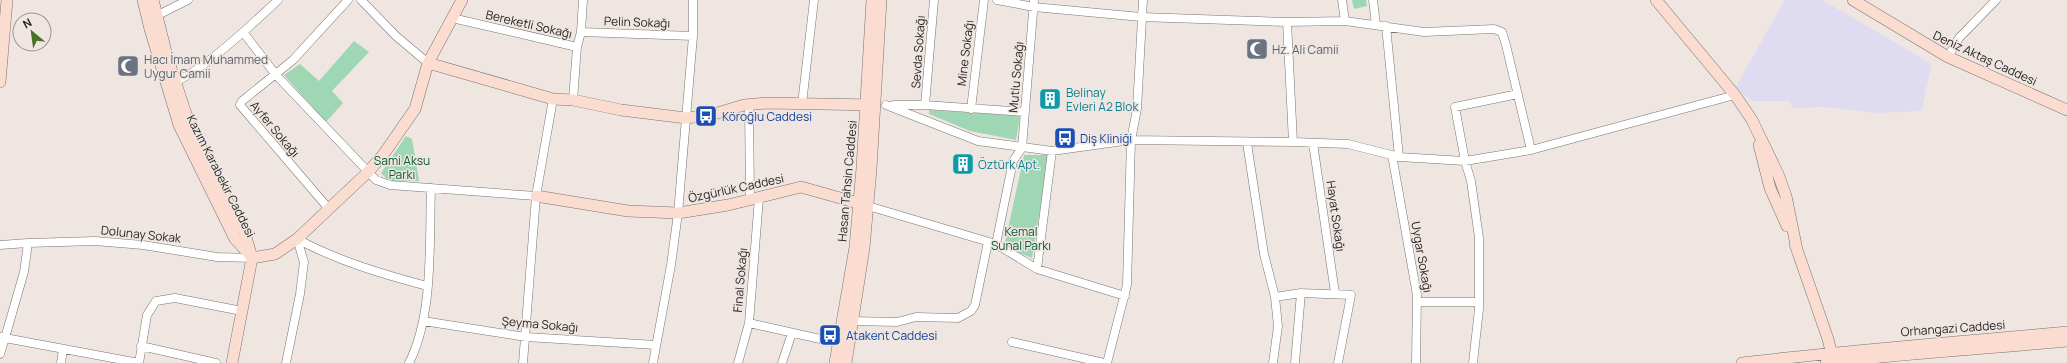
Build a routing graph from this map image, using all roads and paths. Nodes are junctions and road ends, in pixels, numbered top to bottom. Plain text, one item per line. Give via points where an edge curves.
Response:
1 (7, 0) edge
2 (143, 0) edge
3 (153, 0) edge
4 (188, 0) edge
5 (278, 0) edge
6 (348, 0) edge
7 (361, 0) edge
8 (462, 0) edge
9 (584, 0) edge
10 (693, 0) edge
11 (814, 0) edge
12 (872, 0) edge
13 (881, 0) edge
14 (934, 0) edge
15 (984, 0) edge
16 (997, 0) edge
17 (1143, 0) edge
18 (1342, 0) edge
19 (1372, 0) edge
20 (1656, 0) edge
21 (1854, 0) edge
22 (1996, 0) edge
23 (1034, 4) edge
24 (156, 16) junction
25 (1141, 17) junction
26 (452, 18) junction
27 (1346, 21) junction
28 (1287, 22) junction
29 (1376, 24) junction
30 (1386, 26) junction
31 (243, 32) junction
32 (581, 32) junction
33 (693, 36) junction
34 (577, 47) junction
35 (1948, 57) junction
36 (428, 63) junction
37 (0, 74) edge
38 (276, 75) junction
39 (170, 83) junction
40 (1518, 94) junction
41 (1735, 95) junction
42 (553, 99) junction
43 (573, 100) junction
44 (749, 104) junction
45 (802, 104) junction
46 (876, 105) junction
47 (925, 105) junction
48 (971, 109) junction
49 (2067, 110) edge
50 (1025, 112) junction
51 (686, 118) junction
52 (1131, 140) junction
53 (1247, 142) junction
54 (1293, 142) junction
55 (1313, 143) junction
56 (1022, 148) junction
57 (1531, 150) junction
58 (1052, 151) junction
59 (1396, 156) junction
60 (1465, 161) junction
61 (368, 172) junction
62 (431, 188) junction
63 (536, 196) junction
64 (754, 199) junction
65 (863, 204) junction
66 (329, 209) junction
67 (678, 213) junction
68 (297, 239) junction
69 (28, 243) junction
70 (992, 243) junction
71 (0, 245) edge
72 (252, 258) junction
73 (1037, 269) junction
74 (427, 286) junction
75 (1301, 293) junction
76 (1335, 293) junction
77 (1125, 296) junction
78 (1275, 297) junction
79 (1417, 302) junction
80 (1479, 302) junction
81 (242, 311) junction
82 (423, 321) junction
83 (852, 321) junction
84 (749, 323) junction
85 (2067, 332) edge
86 (792, 333) junction
87 (2, 337) edge
88 (526, 337) junction
89 (2020, 341) junction
90 (1012, 342) dead end
91 (2067, 342) edge
92 (838, 343) junction
93 (656, 345) junction
94 (142, 346) junction
95 (64, 348) junction
96 (0, 354) edge
97 (1836, 360) edge
98 (61, 363) edge
99 (139, 363) edge
100 (216, 363) edge
101 (232, 363) edge
102 (286, 363) edge
103 (410, 363) edge
104 (523, 363) edge
105 (653, 363) edge
106 (738, 363) edge
107 (782, 363) edge
108 (835, 363) edge
109 (846, 363) edge
110 (1104, 363) edge
111 (1107, 363) edge
112 (1273, 363) edge
113 (1295, 363) edge
114 (1338, 363) edge
115 (1416, 363) edge
116 (1473, 363) edge
117 (1742, 363) edge

1 - 37 street
2 - 39 street, Kazım Karabekir Caddesi
3 - 24 street
4 - 24 street
5 - 31 street
6 - 38 street, Ayfer Sokağı
7 - 36 street via 396,36
8 - 26 street
9 - 32 street
10 - 33 street
11 - 45 street
12 - 46 street, Hasan Tahsin Caddesi
13 - 46 street, Hasan Tahsin Caddesi
14 - 47 street, Sevda Sokağı
15 - 48 street, Mine Sokağı
16 - 23 street
17 - 25 street
18 - 27 street
19 - 29 street
20 - 41 street
21 - 35 street, Deniz Aktaş Caddesi
22 - 35 street via 1959,38
23 - 25 street
23 - 50 street, Mutlu Sokağı
24 - 39 street
25 - 28 street
25 - 52 street via 1137,109
26 - 34 street, Bereketli Sokağı
26 - 36 street
27 - 28 street
27 - 29 street
28 - 54 street
29 - 30 street
30 - 40 street via 1424,32 1494,29 1502,32
30 - 59 street, Uygar Sokağı
31 - 38 street
31 - 39 street via 188,75
32 - 33 street, Pelin Sokağı
32 - 34 street
33 - 51 street
34 - 43 street
35 - 49 street, Deniz Aktaş Caddesi
36 - 42 street
36 - 61 street via 415,109
38 - 61 street
38 - 66 street, Ayfer Sokağı via 240,105
39 - 72 street, Kazım Karabekir Caddesi via 179,125 235,239
40 - 57 street
40 - 60 street via 1455,107
41 - 57 street
41 - 97 street via 1752,120 1770,188 1797,250
42 - 43 street
42 - 63 street
43 - 51 street via 621,110
44 - 45 street
44 - 51 street via 710,115
44 - 64 street, Final Sokağı
45 - 46 street
46 - 47 street
46 - 56 street via 978,141
46 - 65 street, Hasan Tahsin Caddesi
47 - 48 street
48 - 50 street
50 - 56 street, Mutlu Sokağı
51 - 67 street
52 - 53 street
52 - 58 street
52 - 77 street
53 - 54 street
53 - 78 street via 1264,254
54 - 55 street
55 - 59 street via 1348,144
55 - 76 street, Hayat Sokağı
56 - 58 street
56 - 70 street via 1013,161
57 - 60 street
58 - 73 street
59 - 60 street
59 - 79 street, Uygar Sokağı
60 - 80 street via 1471,181 1479,238
61 - 62 street via 376,180 390,185
61 - 66 street
62 - 63 street
62 - 74 street
63 - 67 street, Özgürlük Caddesi via 628,211
63 - 88 street
64 - 65 street, Özgürlük Caddesi via 801,187
64 - 67 street, Özgürlük Caddesi
64 - 84 street, Final Sokağı
65 - 70 street
65 - 83 street, Hasan Tahsin Caddesi via 864,248
65 - 92 street, Hasan Tahsin Caddesi
66 - 68 street
67 - 93 street via 672,266
68 - 72 street via 275,254
68 - 74 street via 322,252
68 - 102 street via 304,262
69 - 71 street, Dolunay Sokak
69 - 72 street, Dolunay Sokak via 95,241 165,248 217,258
69 - 87 street via 24,272
70 - 73 street
70 - 83 street via 975,305 964,316 911,318 897,322
72 - 81 street
73 - 77 street
74 - 82 street
75 - 76 street
75 - 78 street
75 - 113 street
76 - 114 street via 1351,295
77 - 111 street
78 - 112 street via 1278,326
79 - 80 street
79 - 115 street, Uygar Sokağı
80 - 116 street
81 - 94 street via 175,298 156,301 147,315
81 - 101 street
82 - 88 street, Şeyma Sokağı
82 - 103 street
83 - 109 street, Hasan Tahsin Caddesi
84 - 86 street
84 - 106 street, Final Sokağı
85 - 89 street, Orhangazi Caddesi
86 - 92 street
86 - 107 street
87 - 95 street
87 - 96 street
88 - 93 street, Şeyma Sokağı
88 - 104 street
89 - 91 street, Orhangazi Caddesi
89 - 97 street, Orhangazi Caddesi via 1908,349
90 - 110 street
92 - 108 street, Hasan Tahsin Caddesi
93 - 105 street
94 - 99 street
94 - 100 street
95 - 98 street
95 - 99 street
97 - 117 street, Orhangazi Caddesi

